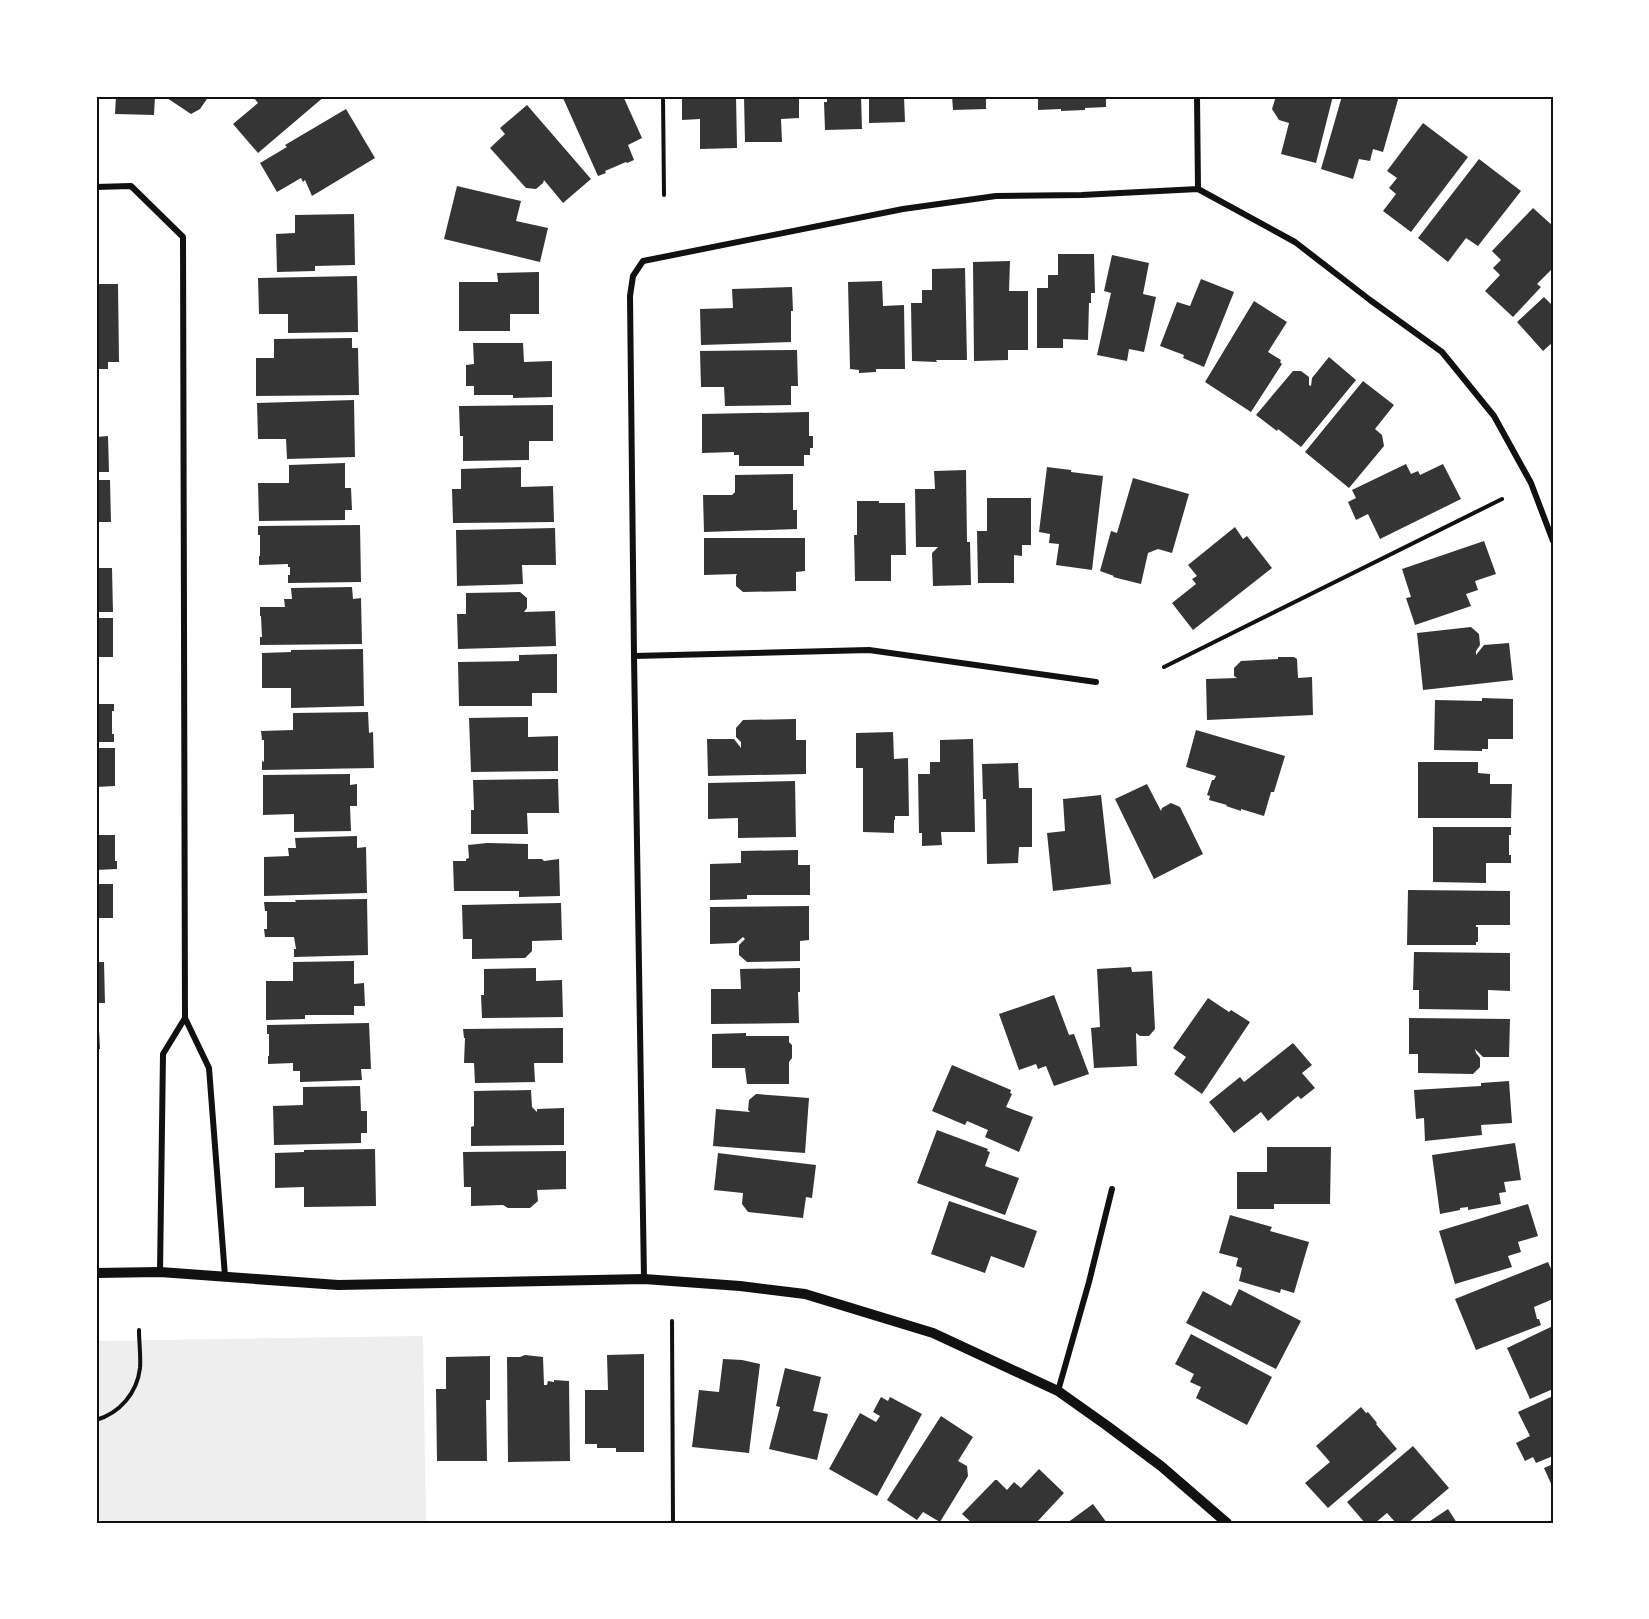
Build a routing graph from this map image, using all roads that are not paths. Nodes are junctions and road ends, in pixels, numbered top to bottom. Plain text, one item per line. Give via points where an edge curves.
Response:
1 (1197, 96) edge
2 (96, 187) edge
3 (1198, 189) junction
4 (1553, 541) edge
5 (634, 656) junction
6 (1096, 682) dead end
7 (185, 1018) junction
8 (1112, 1189) dead end
9 (160, 1272) junction
10 (96, 1273) edge
11 (225, 1276) junction
12 (644, 1279) junction
13 (1058, 1392) junction
14 (1227, 1523) edge

1 - 3 street
2 - 7 street via 131,186 183,237
3 - 4 street via 1295,242 1442,352 1494,416 1531,483
3 - 5 street via 996,196 903,208 643,261 633,276 630,296
5 - 6 street via 869,650
5 - 12 street
7 - 9 street via 163,1054
7 - 11 street via 209,1068
8 - 13 street
9 - 10 street
9 - 11 street
11 - 12 street via 338,1285
12 - 13 street via 805,1294 933,1333
13 - 14 street via 1161,1466

